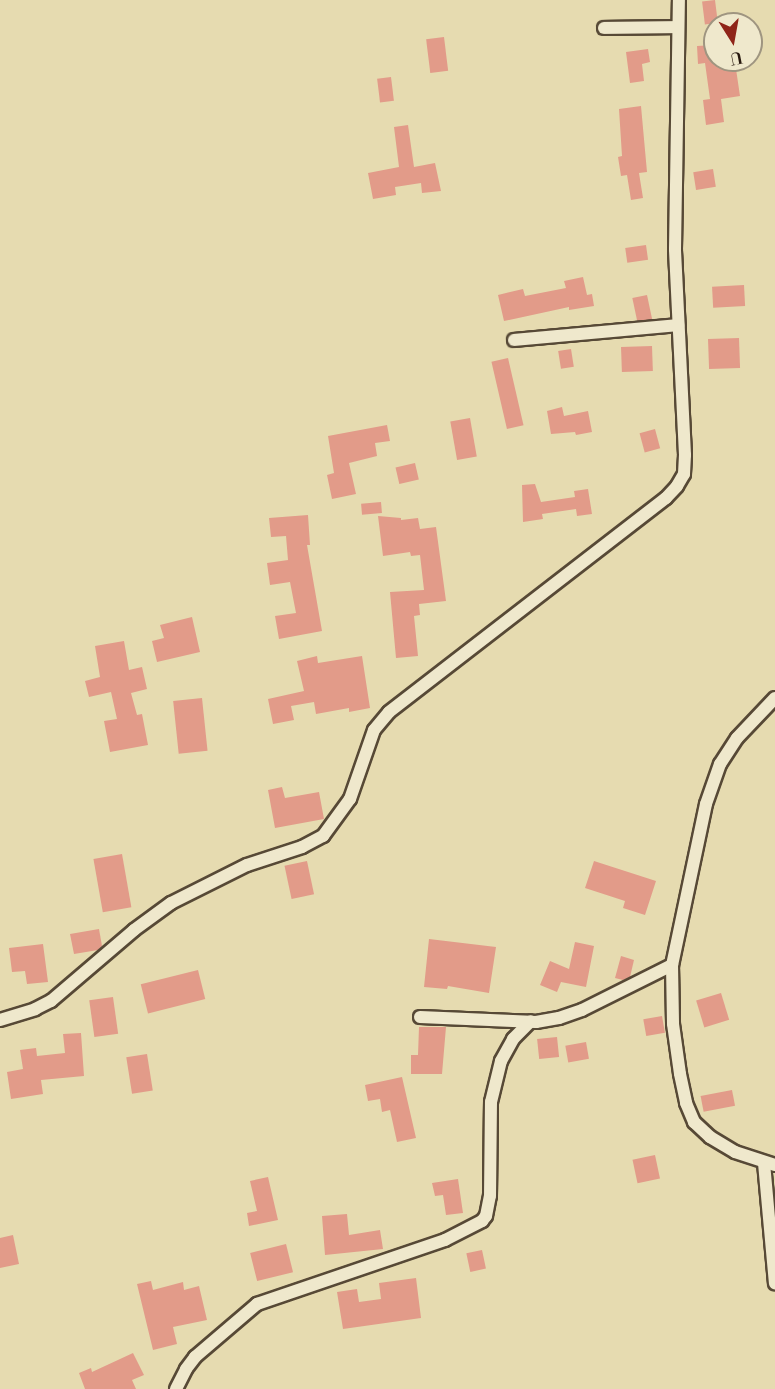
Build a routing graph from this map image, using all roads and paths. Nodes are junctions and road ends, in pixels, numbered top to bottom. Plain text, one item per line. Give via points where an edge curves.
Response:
1 (679, 0) edge
2 (678, 27) junction
3 (604, 28) dead end
4 (678, 325) junction
5 (514, 340) dead end
6 (775, 698) edge
7 (672, 965) junction
8 (420, 1017) dead end
9 (0, 1020) edge
10 (531, 1021) junction
11 (770, 1164) edge
12 (775, 1284) edge
13 (176, 1389) edge

1 - 2 street
2 - 3 street
2 - 4 street
4 - 5 street
4 - 9 street via 686,455 684,474 666,498 389,712 374,730 350,799 323,837 247,865 171,903 51,1001
6 - 7 street via 737,738 720,764 706,804
7 - 10 street via 582,1010
7 - 11 street via 673,1024 680,1074 694,1122 735,1152
8 - 10 street
10 - 13 street via 513,1039 501,1061 491,1102 490,1196 482,1221 445,1240 257,1304 195,1358
11 - 12 street

